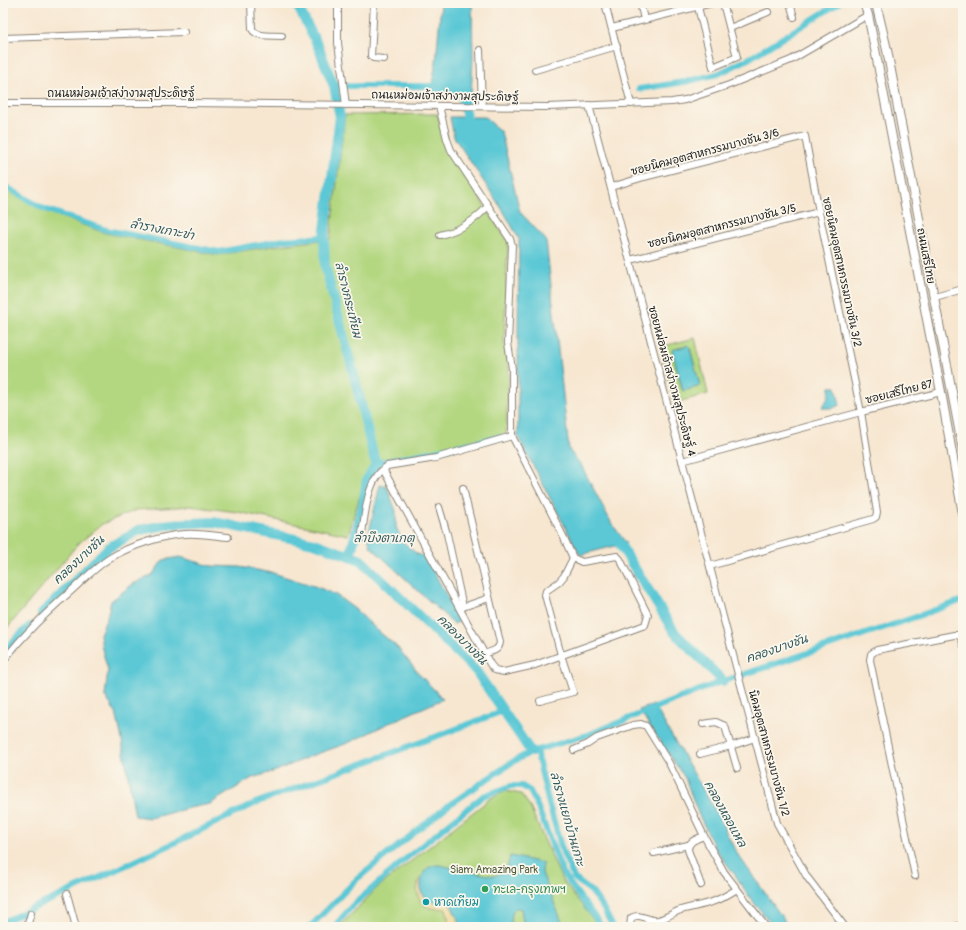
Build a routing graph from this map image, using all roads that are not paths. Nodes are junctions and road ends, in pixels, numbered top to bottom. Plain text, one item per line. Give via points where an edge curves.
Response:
1 (251, 3) edge
2 (338, 3) edge
3 (374, 3) edge
4 (606, 3) edge
5 (640, 3) edge
6 (712, 3) edge
7 (724, 3) edge
8 (790, 3) edge
9 (864, 3) edge
10 (877, 3) edge
11 (689, 6) edge
12 (698, 6) junction
13 (768, 12) dead end
14 (868, 16) junction
15 (794, 17) dead end
16 (644, 20) junction
17 (612, 28) junction
18 (730, 28) junction
19 (184, 32) dead end
20 (282, 36) dead end
21 (3, 38) edge
22 (617, 46) junction
23 (480, 50) dead end
24 (384, 59) dead end
25 (536, 70) dead end
26 (3, 103) edge
27 (631, 104) junction
28 (344, 105) junction
29 (589, 105) junction
30 (439, 106) junction
31 (480, 106) junction
32 (805, 136) joint
33 (611, 187) junction
34 (488, 206) junction
35 (819, 212) junction
36 (440, 235) dead end
37 (630, 260) junction
38 (963, 289) edge
39 (935, 297) junction
40 (951, 389) junction
41 (941, 392) junction
42 (861, 412) junction
43 (512, 436) junction
44 (963, 450) edge
45 (682, 461) junction
46 (384, 468) junction
47 (463, 488) dead end
48 (439, 507) dead end
49 (963, 514) edge
50 (228, 538) dead end
51 (361, 539) dead end
52 (573, 558) junction
53 (710, 566) junction
54 (489, 598) junction
55 (461, 608) junction
56 (963, 644) edge
57 (484, 654) junction
58 (561, 655) junction
59 (3, 661) edge
60 (735, 661) joint
61 (540, 701) dead end
62 (703, 724) dead end
63 (755, 738) junction
64 (731, 746) junction
65 (574, 750) dead end
66 (700, 754) dead end
67 (738, 768) dead end
68 (704, 836) junction
69 (688, 846) junction
70 (654, 853) dead end
71 (915, 876) dead end
72 (701, 885) dead end
73 (737, 889) junction
74 (67, 894) dead end
75 (31, 913) dead end
76 (963, 925) edge
77 (27, 927) edge
78 (76, 927) edge
79 (630, 927) edge
80 (766, 927) edge
81 (845, 927) edge
82 (954, 927) edge

1 - 20 street via 254,33
2 - 28 street via 338,44
3 - 24 street via 371,56
4 - 17 street
5 - 16 street
6 - 12 street
7 - 18 street
8 - 15 street
9 - 14 main road, ถนนเสรีไทย
10 - 39 main road, ถนนเสรีไทย
11 - 12 street
11 - 16 street
12 - 18 street via 713,67 737,57
13 - 18 street
14 - 27 street, ถนนหม่อมเจ้าสง่างามสุประดิษฐ์ via 791,60 729,85 685,100
14 - 41 main road, ถนนเสรีไทย
16 - 17 street
17 - 22 street
19 - 21 street
22 - 25 street
22 - 27 street
23 - 31 street
26 - 28 street, ถนนหม่อมเจ้าสง่างามสุประดิษฐ์
27 - 29 street, ถนนหม่อมเจ้าสง่างามสุประดิษฐ์
28 - 30 street, ถนนหม่อมเจ้าสง่างามสุประดิษฐ์
29 - 31 street, ถนนหม่อมเจ้าสง่างามสุประดิษฐ์
29 - 33 street, ซอยหม่อมเจ้าสง่างามสุประดิษฐ์ 4
30 - 31 street, ถนนหม่อมเจ้าสง่างามสุประดิษฐ์
30 - 34 street via 451,150
32 - 33 street, ซอยนิคมอุตสาหกรรมบางชัน 3/6
32 - 35 street, ซอยนิคมอุตสาหกรรมบางชัน 3/2
33 - 37 street, ซอยหม่อมเจ้าสง่างามสุประดิษฐ์ 4
34 - 36 street via 468,224
34 - 43 street via 512,245 508,344 512,369
35 - 37 street, ซอยนิคมอุตสาหกรรมบางชัน 3/5
35 - 42 street, ซอยนิคมอุตสาหกรรมบางชัน 3/2
37 - 45 street, ซอยหม่อมเจ้าสง่างามสุประดิษฐ์ 4
38 - 39 street
39 - 40 main road, ถนนเสรีไทย
40 - 41 main road
40 - 44 main road, ถนนเสรีไทย
41 - 42 street, ซอยเสรีไทย 87
41 - 49 main road, ถนนเสรีไทย
42 - 45 street, ซอยเสรีไทย 87
42 - 53 street, ซอยนิคมอุตสาหกรรมบางชัน 3/2 via 877,507 876,517
43 - 46 street via 436,458
43 - 52 street
45 - 53 street, ซอยหม่อมเจ้าสง่างามสุประดิษฐ์ 4
46 - 51 street via 377,474 368,497
46 - 55 street via 391,486
47 - 54 street
48 - 55 street via 447,534
50 - 59 street via 176,535 137,546 110,558 42,616
52 - 58 street via 564,576 546,591 545,595
52 - 58 street via 582,562 617,556 648,615 645,625
53 - 60 street, ซอยหม่อมเจ้าสง่างามสุประดิษฐ์ 4
54 - 55 street
54 - 57 street via 500,642 497,649
55 - 57 street
56 - 71 street via 958,635 954,635 877,650 871,654 870,660
57 - 58 street via 495,670 504,672
58 - 61 street via 573,692
60 - 63 street, นิคมอุตสาหกรรมบางชัน 1/2
62 - 64 street via 716,722 725,726
63 - 64 street
63 - 81 street, นิคมอุตสาหกรรมบางชัน 1/2 via 777,823 807,877
64 - 66 street
64 - 67 street
65 - 68 street via 631,725 646,726 669,763
68 - 69 street via 690,842
68 - 73 street via 724,872
69 - 70 street
69 - 72 street
73 - 79 street via 714,902 679,911 668,917 648,920 638,915 634,916
73 - 80 street
74 - 78 street
75 - 77 street
76 - 82 street

